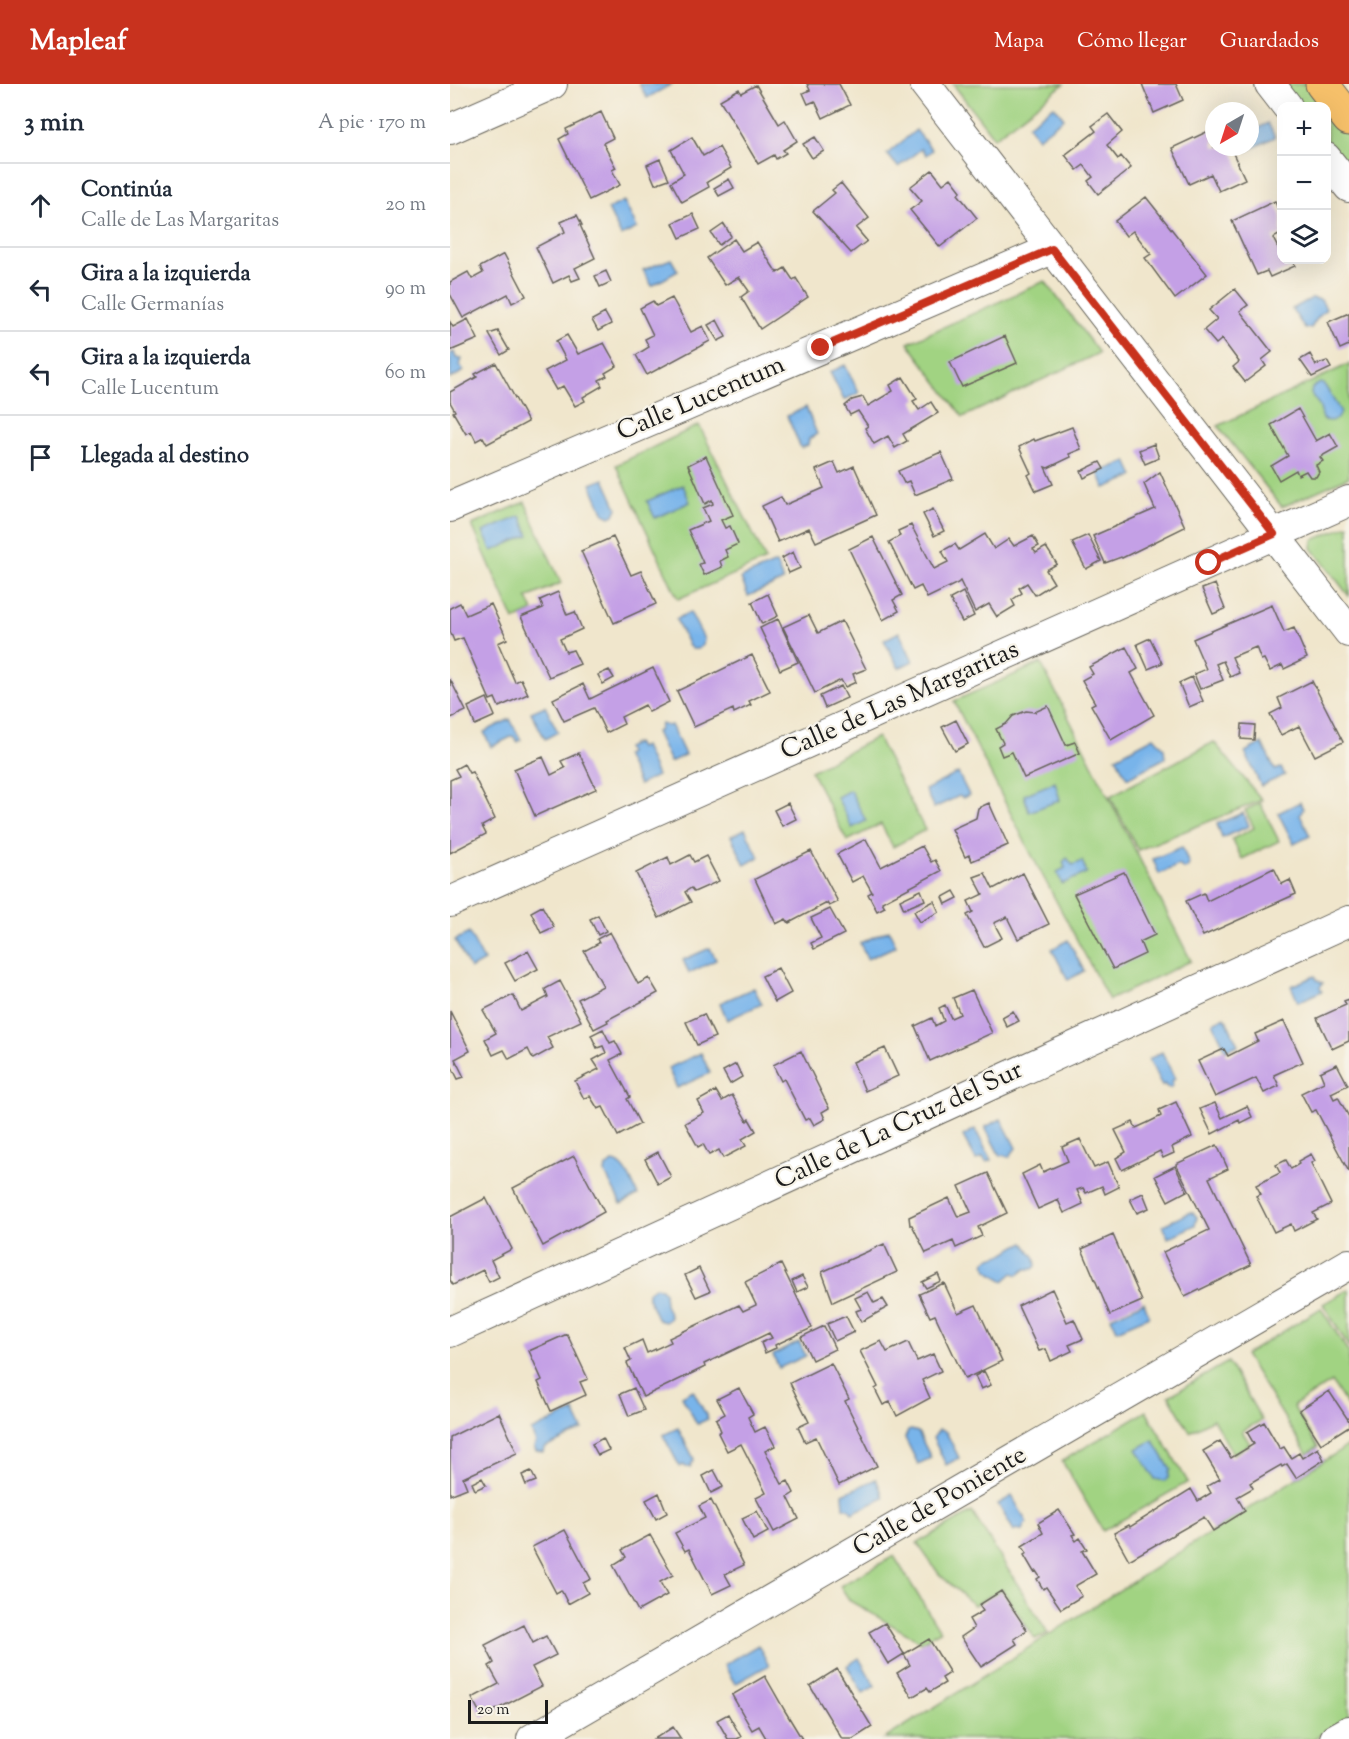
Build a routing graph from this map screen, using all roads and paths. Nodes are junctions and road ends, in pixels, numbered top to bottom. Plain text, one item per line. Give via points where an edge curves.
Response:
1 (552, 84) edge
2 (925, 84) edge
3 (1270, 84) edge
4 (1322, 84) edge
5 (1342, 84) edge
6 (1349, 93) edge
7 (1284, 102) edge
8 (1349, 119) edge
9 (450, 129) edge
10 (1331, 164) edge
11 (1349, 187) edge
12 (1052, 249) junction
13 (1349, 501) edge
14 (450, 507) edge
15 (1274, 534) junction
16 (1349, 632) edge
17 (450, 902) edge
18 (1349, 921) edge
19 (1349, 1264) edge
20 (450, 1332) edge
21 (1349, 1731) edge
22 (532, 1739) edge
23 (1335, 1739) edge

1 - 9 street
2 - 12 street
3 - 7 street
4 - 8 main road
5 - 6 main road
10 - 11 street
12 - 14 street, Calle Lucentum
12 - 15 street
13 - 15 street, Calle de Las Margaritas
15 - 16 street
15 - 17 street, Calle de Las Margaritas
18 - 20 street, Calle de La Cruz del Sur
19 - 22 street, Calle de Poniente
21 - 23 street

